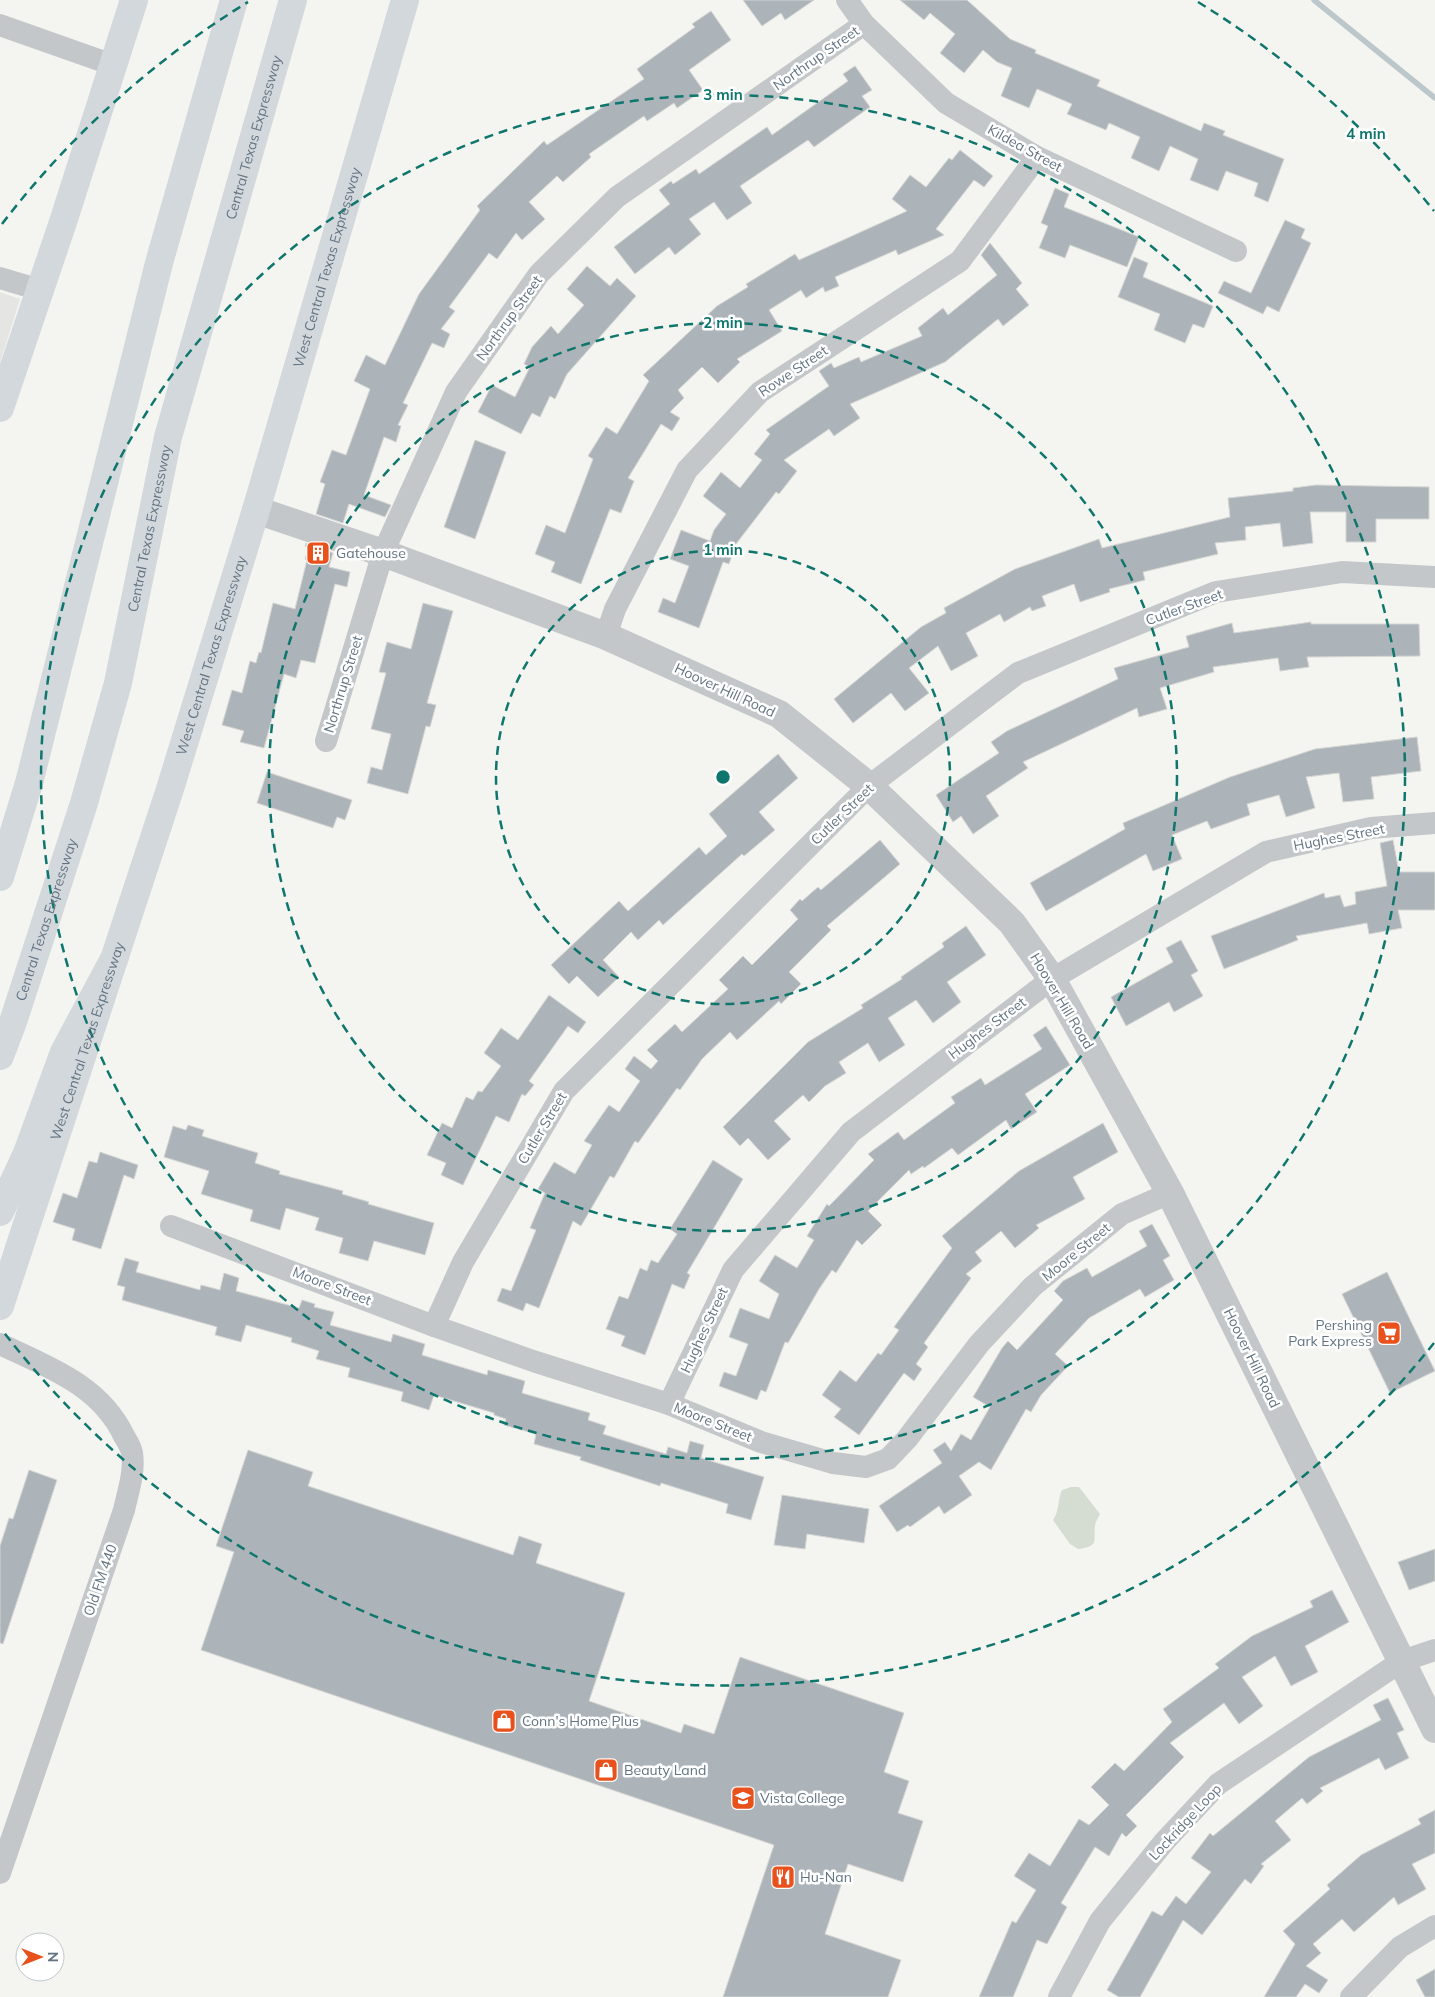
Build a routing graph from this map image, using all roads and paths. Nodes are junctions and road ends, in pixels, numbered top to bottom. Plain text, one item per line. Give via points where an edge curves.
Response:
1 (134, 0) edge
2 (234, 0) edge
3 (293, 0) edge
4 (404, 0) edge
5 (847, 0) edge
6 (864, 24) junction
7 (0, 25) edge
8 (113, 65) junction
9 (1037, 157) junction
10 (1236, 251) dead end
11 (0, 278) edge
12 (40, 290) junction
13 (0, 408) edge
14 (256, 510) junction
15 (383, 553) junction
16 (1435, 577) edge
17 (606, 636) junction
18 (326, 741) dead end
19 (869, 786) junction
20 (1435, 823) edge
21 (0, 877) edge
22 (114, 957) junction
23 (1052, 979) junction
24 (0, 1056) edge
25 (1170, 1193) junction
26 (0, 1212) edge
27 (171, 1226) dead end
28 (0, 1306) edge
29 (434, 1326) junction
30 (0, 1344) edge
31 (669, 1404) junction
32 (1435, 1650) edge
33 (1402, 1660) junction
34 (1435, 1728) edge
35 (0, 1873) edge
36 (1435, 1926) edge
37 (1059, 1997) edge
38 (1351, 1997) edge

1 - 8 main road
2 - 21 main road via 159,262 29,783
3 - 24 main road, Central Texas Expressway via 168,438 113,702 50,913
4 - 14 main road, West Central Texas Expressway
5 - 6 street, Kildea Street
6 - 9 street, Kildea Street via 946,103
6 - 15 street, Northrup Street via 617,198 539,274 456,392
7 - 8 street
8 - 12 main road
9 - 10 street, Kildea Street
9 - 17 street, Rowe Street via 960,261 760,392 687,470 616,609
11 - 12 street
12 - 13 main road
14 - 15 street, Hoover Hill Road
14 - 22 main road, West Central Texas Expressway
15 - 17 street, Hoover Hill Road
15 - 18 street, Northrup Street
16 - 19 street, Cutler Street via 1342,572 1216,592 1018,673
17 - 19 street, Hoover Hill Road via 779,714
19 - 23 street, Hoover Hill Road via 1012,923
19 - 29 street, Cutler Street via 564,1091 463,1262
20 - 23 street, Hughes Street via 1371,828 1266,852
22 - 26 main road via 64,1052 27,1153
22 - 28 main road, West Central Texas Expressway
23 - 25 street, Hoover Hill Road
23 - 31 street, Hughes Street via 851,1132 733,1270
25 - 31 street, Moore Street via 1122,1214 1033,1286 979,1344 907,1440 888,1459 866,1467 833,1463 761,1442
25 - 33 street, Hoover Hill Road
27 - 29 street, Moore Street
29 - 31 street, Moore Street
30 - 35 street, Old FM 440 via 68,1376 101,1400 117,1420 132,1452 132,1476 124,1510
32 - 33 street, Lockridge Loop
33 - 34 street, Hoover Hill Road
33 - 37 street, Lockridge Loop via 1218,1784 1164,1842 1100,1921
36 - 38 street via 1400,1947

